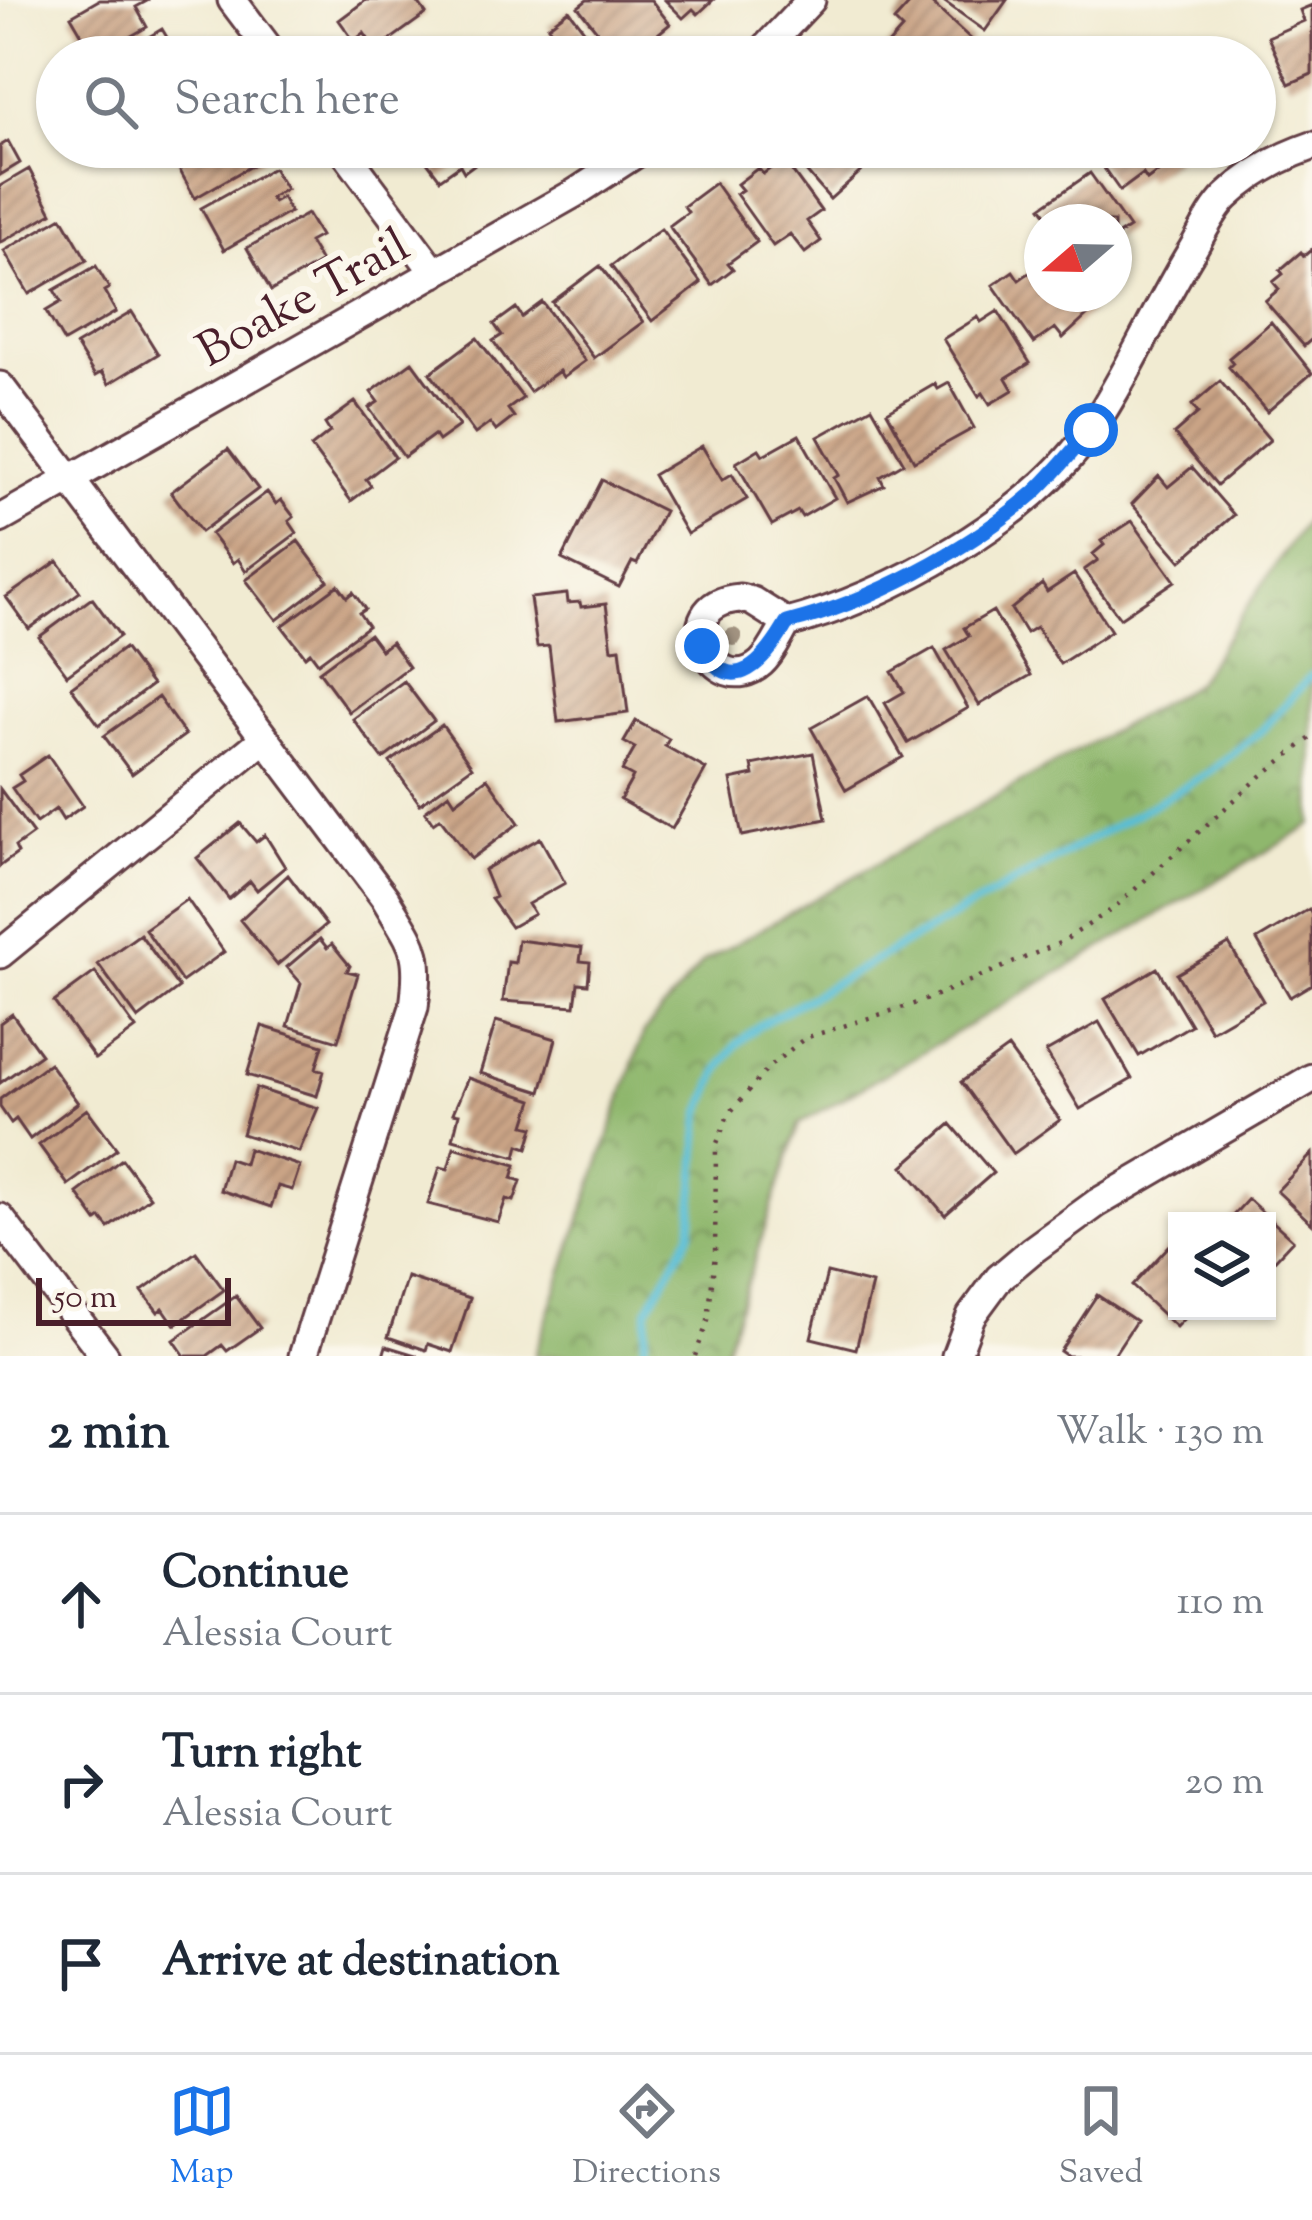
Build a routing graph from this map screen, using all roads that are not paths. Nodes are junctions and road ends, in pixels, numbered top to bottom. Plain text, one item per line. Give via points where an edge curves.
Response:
1 (232, 0) edge
2 (812, 0) edge
3 (259, 36) edge
4 (777, 36) edge
5 (1312, 146) edge
6 (1276, 163) edge
7 (357, 168) edge
8 (611, 168) edge
9 (1266, 168) edge
10 (435, 273) junction
11 (0, 386) edge
12 (70, 480) junction
13 (0, 519) edge
14 (787, 623) dead end
15 (265, 738) junction
16 (0, 954) edge
17 (1312, 1078) edge
18 (0, 1218) edge
19 (105, 1356) edge
20 (303, 1356) edge
21 (956, 1356) edge

1 - 3 street
2 - 4 street
5 - 6 street
7 - 10 street
8 - 10 street, Boake Trail
9 - 14 street via 1222,201 1091,430 1037,490 941,556 837,611
10 - 12 street, Boake Trail
11 - 12 street
12 - 13 street, Boake Trail
12 - 15 street
15 - 16 street
15 - 20 street via 385,898 420,964 414,1006
17 - 21 street via 1097,1203 1031,1251 971,1316
18 - 19 street

